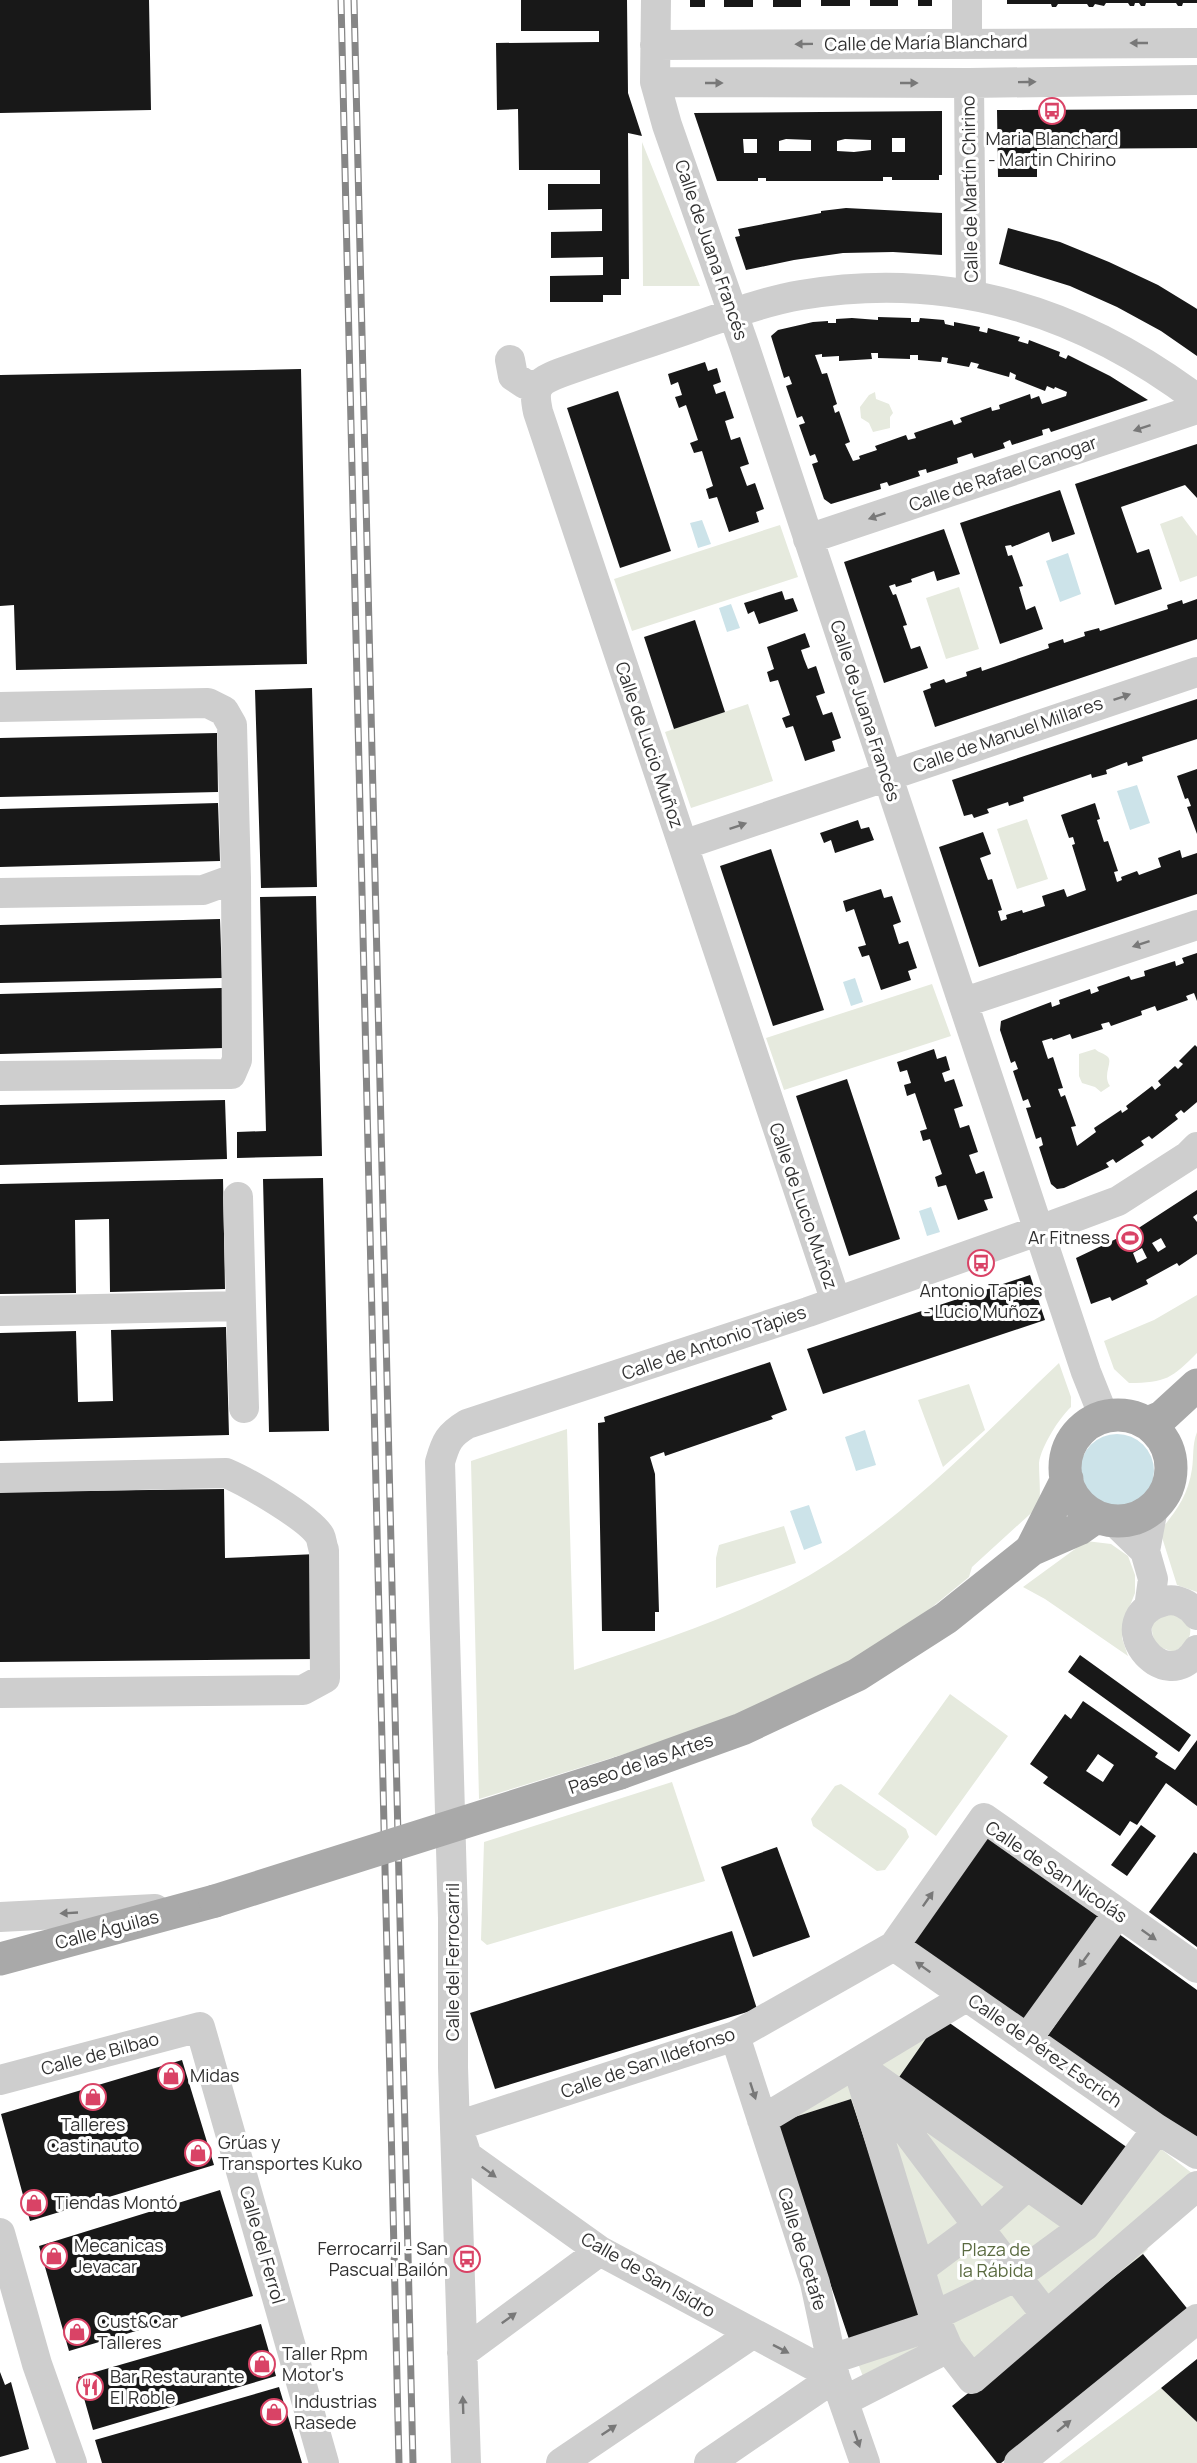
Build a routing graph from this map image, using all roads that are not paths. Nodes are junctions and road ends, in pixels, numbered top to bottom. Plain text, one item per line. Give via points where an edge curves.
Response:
1 (656, 0) edge
2 (967, 0) edge
3 (967, 43) junction
4 (1197, 43) edge
5 (655, 45) junction
6 (1197, 80) edge
7 (656, 82) junction
8 (969, 83) junction
9 (971, 294) junction
10 (733, 313) junction
11 (510, 360) dead end
12 (538, 386) junction
13 (1197, 399) edge
14 (1197, 409) edge
15 (808, 539) junction
16 (1197, 672) edge
17 (0, 707) edge
18 (887, 776) junction
19 (683, 845) junction
20 (236, 878) junction
21 (0, 893) edge
22 (1197, 925) edge
23 (965, 1002) junction
24 (0, 1076) edge
25 (1197, 1147) edge
26 (238, 1197) dead end
27 (1040, 1230) junction
28 (836, 1302) junction
29 (242, 1306) junction
30 (0, 1311) edge
31 (1197, 1385) edge
32 (1197, 1406) edge
33 (244, 1408) dead end
34 (1104, 1417) junction
35 (1148, 1423) junction
36 (1171, 1459) junction
37 (440, 1462) joint
38 (0, 1478) edge
39 (1067, 1479) junction
40 (1153, 1508) junction
41 (1104, 1519) junction
42 (1031, 1550) junction
43 (1154, 1584) junction
44 (1197, 1615) edge
45 (1196, 1655) edge
46 (0, 1693) edge
47 (203, 1904) junction
48 (1118, 1913) junction
49 (0, 1917) edge
50 (894, 1947) junction
51 (0, 1959) edge
52 (1197, 1968) edge
53 (966, 1997) junction
54 (200, 2027) joint
55 (735, 2036) junction
56 (1027, 2039) junction
57 (857, 2065) junction
58 (0, 2080) edge
59 (762, 2120) junction
60 (457, 2126) junction
61 (1157, 2129) junction
62 (967, 2143) junction
63 (1197, 2154) edge
64 (935, 2167) junction
65 (1027, 2186) junction
66 (1197, 2186) edge
67 (897, 2193) junction
68 (978, 2226) junction
69 (1084, 2226) junction
70 (0, 2233) edge
71 (600, 2251) junction
72 (920, 2269) junction
73 (1017, 2276) junction
74 (1046, 2315) junction
75 (1197, 2319) edge
76 (940, 2329) junction
77 (752, 2334) junction
78 (462, 2353) junction
79 (837, 2379) junction
80 (72, 2463) edge
81 (324, 2463) edge
82 (466, 2463) edge
83 (561, 2463) edge
84 (709, 2463) edge
85 (865, 2463) edge
86 (1019, 2463) edge

1 - 5 street, Calle de Juana Francés
2 - 3 street
4 -> 3 street, Calle de María Blanchard
3 -> 5 street, Calle de María Blanchard
5 - 7 street, Calle de Juana Francés
8 -> 6 street
7 -> 8 street
7 - 10 street, Calle de Juana Francés via 667,125
8 - 9 street, Calle de Martín Chirino
9 - 10 street via 866,288 800,296
9 - 13 street via 1042,312 1100,337 1160,371
10 - 12 street via 545,378
10 - 15 street, Calle de Juana Francés
11 - 12 street via 513,376
12 - 19 street, Calle de Lucio Muñoz via 538,412
14 -> 15 street, Calle de Rafael Canogar
15 - 18 street, Calle de Juana Francés
18 -> 16 street, Calle de Manuel Millares
17 - 20 street via 208,703 224,711 232,724
19 -> 18 street, Calle de Manuel Millares
18 - 23 street, Calle de Juana Francés
19 - 28 street, Calle de Lucio Muñoz
20 - 21 street via 203,890
20 - 24 street via 237,1060 231,1074
22 -> 23 street
23 - 27 street, Calle de Juana Francés
25 - 27 street, Calle de Antonio Tàpies via 1118,1201
26 - 29 street
27 - 28 street, Calle de Antonio Tàpies
27 - 34 street, Calle de Juana Francés
28 - 37 street, Calle de Antonio Tàpies via 467,1424 453,1433
29 - 30 street
29 - 33 street
31 - 35 main road via 1162,1417
32 - 36 main road via 1178,1425
34 - 35 main road via 1122,1415
34 - 39 main road via 1088,1424 1075,1437 1067,1453
35 - 36 main road via 1159,1432
36 - 40 main road via 1171,1477
37 - 60 street, Calle del Ferrocarril
38 - 46 street via 226,1473 248,1483 319,1535 324,1550 325,1678 303,1690
39 - 41 main road via 1083,1510
39 - 42 main road, Paseo de las Artes
40 - 41 main road via 1122,1521
40 - 43 street
41 - 42 main road, Paseo de las Artes
41 - 43 street
42 - 47 main road, Paseo de las Artes, bridge via 900,1650 857,1675 742,1729 620,1773
43 - 44 street
43 - 45 street via 1140,1619 1139,1645 1158,1664 1183,1663
47 -> 49 street
47 - 51 main road, Calle Águilas
50 -> 48 street, Calle de San Nicolás via 984,1818
48 -> 52 street, Calle de San Nicolás
48 -> 56 street
53 -> 50 street, Calle de Pérez Escrich
50 - 55 street, Calle de San Ildefonso
53 - 56 street, Calle de Pérez Escrich
53 - 57 street
54 - 58 street, Calle de Bilbao
54 - 81 street, Calle del Ferrol
55 -> 59 street, Calle de Getafe
55 - 60 street, Calle de San Ildefonso
56 - 61 street, Calle de Pérez Escrich
57 - 59 street
57 - 62 street
57 - 64 street
57 - 67 street
59 - 79 street, Calle de Getafe via 815,2283
60 -> 71 street, Calle de San Isidro via 467,2156
60 - 78 street, Calle del Ferrocarril
61 - 63 street, Calle de Pérez Escrich
61 - 69 street
62 - 64 street
62 - 65 street
64 - 67 street
64 - 68 street
65 - 68 street
65 - 69 street
66 - 74 street
67 - 72 street
68 - 72 street
68 - 73 street
69 - 73 street
70 - 80 street
71 - 77 street, Calle de San Isidro
78 -> 71 street
72 - 76 street
73 - 74 street
73 - 76 street
74 - 76 street via 972,2379
86 -> 75 street
76 - 79 street
76 - 79 street
77 -> 79 street, Calle de San Isidro
83 -> 77 street
82 -> 78 street, Calle del Ferrocarril
79 - 84 street
79 -> 85 street, Calle de Getafe

